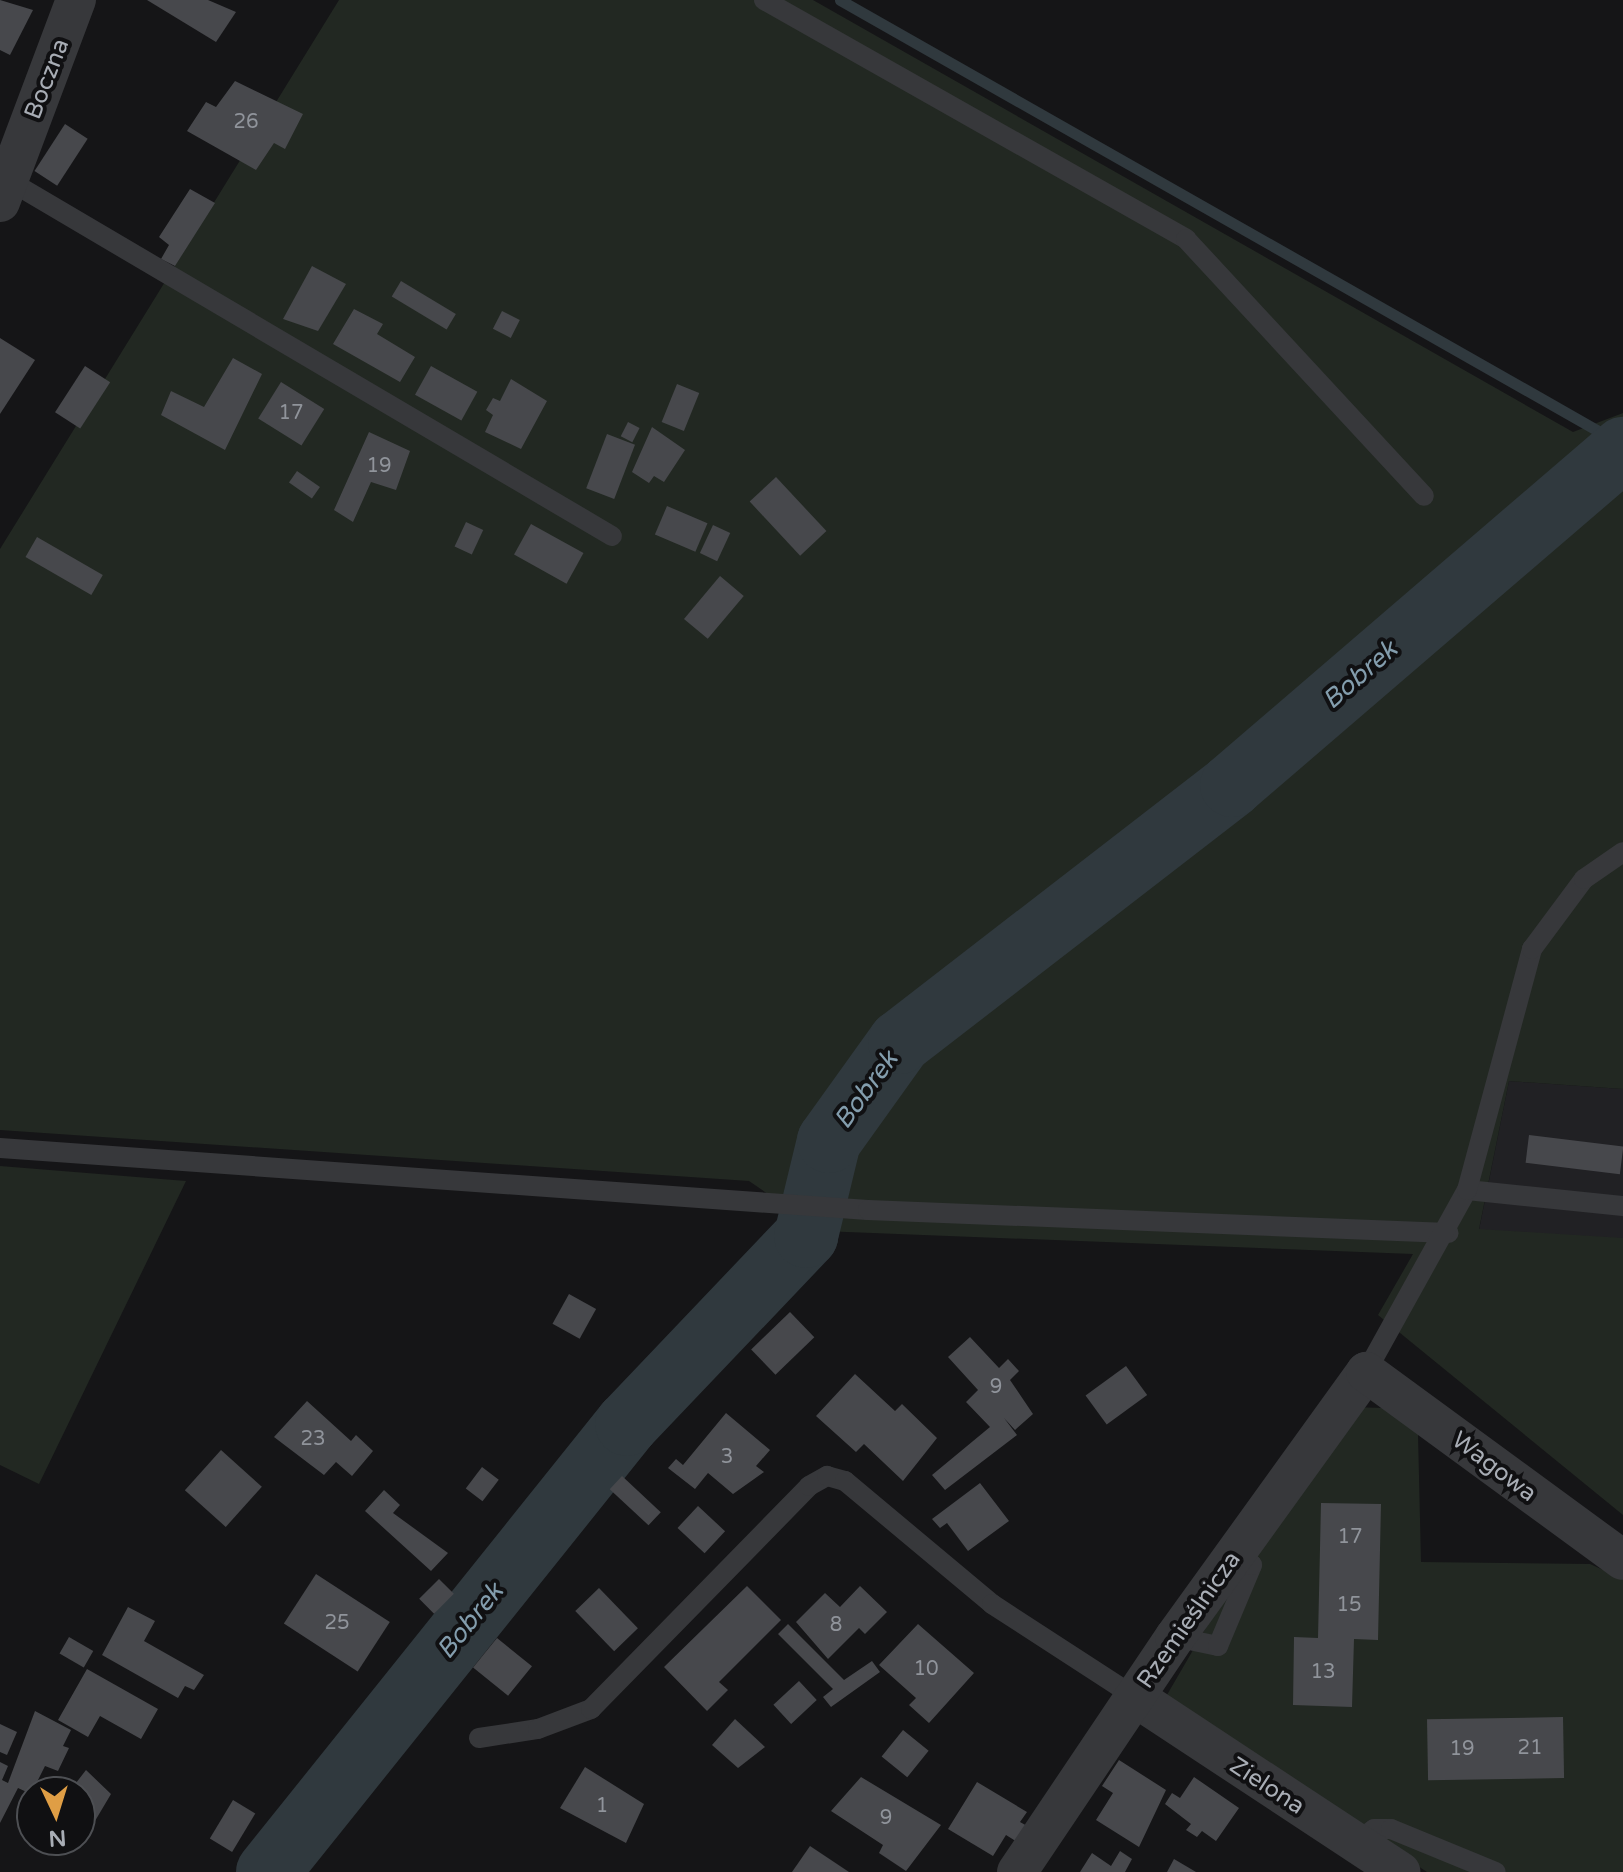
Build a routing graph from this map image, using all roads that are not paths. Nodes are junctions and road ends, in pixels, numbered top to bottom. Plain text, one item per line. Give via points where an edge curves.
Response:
1 (76, 0) edge
2 (764, 0) edge
3 (4, 191) edge
4 (1424, 496) dead end
5 (612, 536) dead end
6 (1623, 852) edge
7 (0, 1148) edge
8 (1467, 1190) junction
9 (1623, 1206) edge
10 (1449, 1233) junction
11 (1366, 1372) junction
12 (1623, 1560) edge
13 (1135, 1697) junction
14 (479, 1738) dead end
15 (1355, 1843) junction
16 (1017, 1872) edge
17 (1400, 1872) edge
18 (1496, 1872) edge

1 - 3 street, Boczna
2 - 4 lane via 1186,239
3 - 5 lane
6 - 8 lane via 1584,879 1532,949
7 - 10 lane via 868,1210
8 - 9 lane
8 - 10 lane
10 - 11 lane
11 - 12 street, Wagowa
11 - 13 street, Rzemieślnicza
13 - 14 lane via 992,1604 845,1481 827,1476 798,1496 591,1709 538,1729
13 - 15 street, Zielona
13 - 16 street, Rzemieślnicza
15 - 17 street, Zielona
15 - 18 lane via 1374,1829 1391,1829

